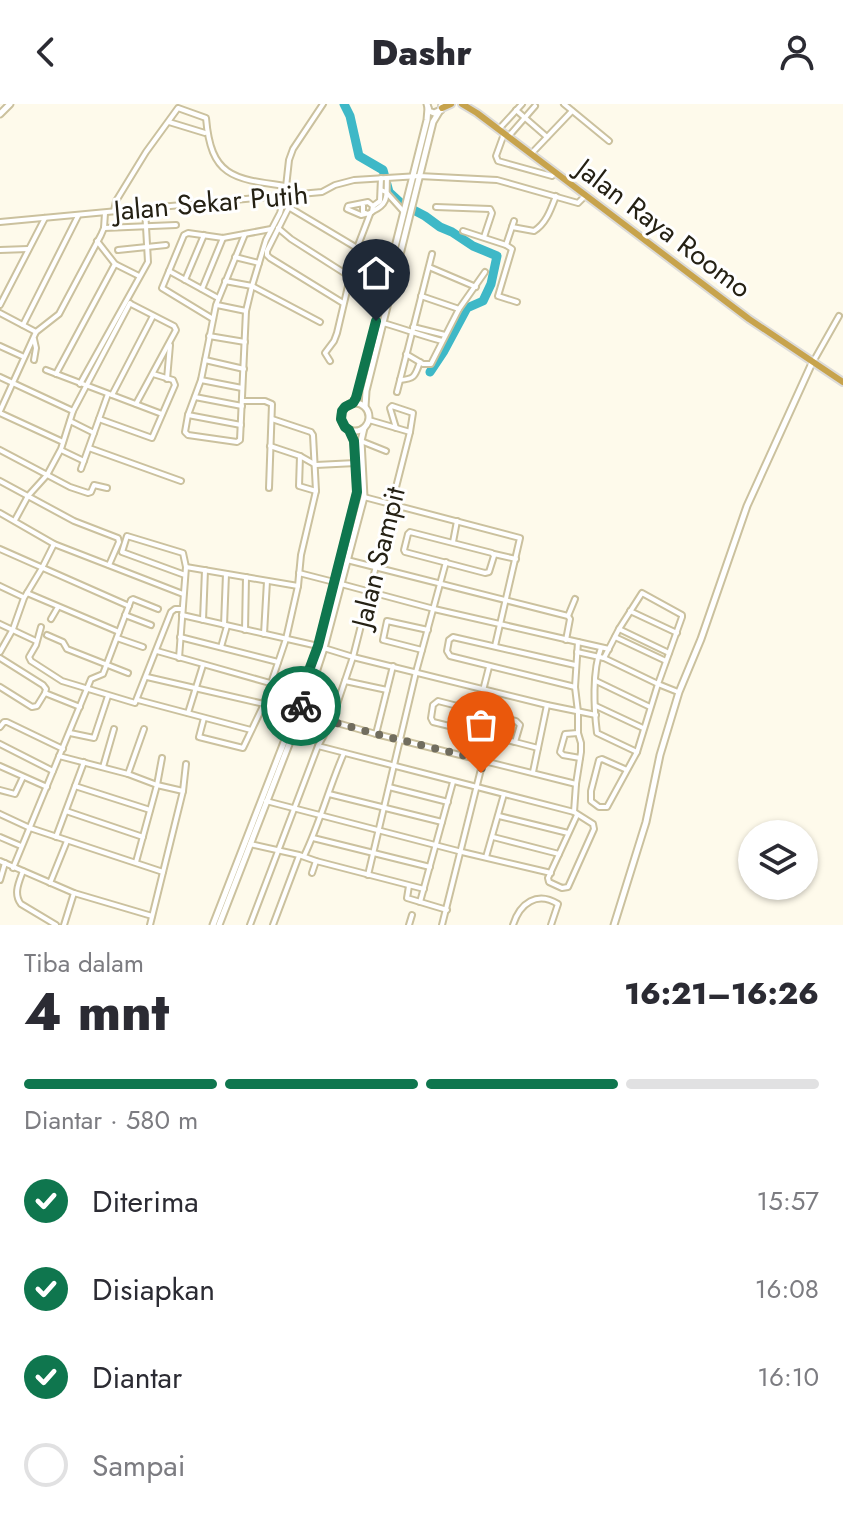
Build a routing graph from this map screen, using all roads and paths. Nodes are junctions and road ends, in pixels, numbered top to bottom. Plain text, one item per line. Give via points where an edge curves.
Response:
1 (10, 104) edge
2 (323, 104) edge
3 (451, 104) edge
4 (462, 104) edge
5 (522, 104) edge
6 (564, 104) edge
7 (428, 106) edge
8 (535, 106) dead end
9 (441, 108) edge
10 (516, 110) junction
11 (572, 111) junction
12 (0, 114) edge
13 (526, 118) junction
14 (169, 122) junction
15 (206, 134) junction
16 (503, 134) junction
17 (547, 137) junction
18 (609, 141) dead end
19 (531, 154) junction
20 (555, 173) junction
21 (416, 176) junction
22 (384, 178) junction
23 (286, 186) junction
24 (384, 191) junction
25 (285, 196) junction
26 (556, 196) junction
27 (585, 196) junction
28 (363, 205) junction
29 (436, 207) dead end
30 (145, 209) junction
31 (371, 211) junction
32 (114, 212) junction
33 (406, 212) junction
34 (105, 213) junction
35 (84, 214) junction
36 (45, 218) junction
37 (0, 222) edge
38 (176, 225) dead end
39 (104, 228) junction
40 (146, 228) junction
41 (275, 228) junction
42 (463, 231) dead end
43 (245, 234) junction
44 (204, 235) junction
45 (484, 237) junction
46 (99, 238) junction
47 (223, 238) junction
48 (166, 245) dead end
49 (506, 245) junction
50 (147, 247) junction
51 (357, 248) junction
52 (28, 249) junction
53 (0, 250) edge
54 (118, 250) dead end
55 (432, 254) dead end
56 (235, 257) junction
57 (259, 263) junction
58 (115, 264) junction
59 (429, 267) junction
60 (169, 271) junction
61 (485, 272) dead end
62 (139, 276) junction
63 (350, 276) junction
64 (185, 280) junction
65 (225, 281) junction
66 (252, 286) junction
67 (476, 287) junction
68 (202, 289) junction
69 (421, 296) junction
70 (218, 298) junction
71 (128, 302) junction
72 (517, 302) dead end
73 (343, 303) junction
74 (0, 305) edge
75 (216, 305) junction
76 (459, 309) junction
77 (246, 311) junction
78 (0, 313) edge
79 (153, 316) junction
80 (839, 316) dead end
81 (213, 319) junction
82 (320, 322) dead end
83 (379, 322) junction
84 (23, 325) junction
85 (412, 330) junction
86 (36, 332) junction
87 (445, 335) junction
88 (209, 336) junction
89 (33, 338) junction
90 (442, 341) junction
91 (170, 342) junction
92 (245, 342) junction
93 (0, 346) edge
94 (406, 354) junction
95 (24, 357) junction
96 (34, 360) dead end
97 (205, 360) junction
98 (330, 361) dead end
99 (420, 362) junction
100 (812, 363) junction
101 (244, 369) junction
102 (46, 370) dead end
103 (56, 374) junction
104 (153, 374) junction
105 (0, 377) edge
106 (167, 379) junction
107 (201, 380) junction
108 (400, 380) junction
109 (843, 382) edge
110 (13, 383) junction
111 (83, 385) junction
112 (243, 388) junction
113 (397, 392) dead end
114 (110, 395) junction
115 (195, 397) junction
116 (242, 403) junction
117 (353, 403) junction
118 (136, 404) junction
119 (365, 407) junction
120 (73, 411) junction
121 (0, 412) edge
122 (162, 414) junction
123 (188, 415) junction
124 (99, 419) junction
125 (272, 419) junction
126 (369, 420) junction
127 (70, 421) junction
128 (241, 425) junction
129 (364, 428) junction
130 (396, 428) junction
131 (349, 430) junction
132 (410, 432) junction
133 (94, 433) junction
134 (361, 441) junction
135 (63, 442) junction
136 (270, 446) junction
137 (89, 448) junction
138 (61, 449) junction
139 (0, 450) edge
140 (386, 451) dead end
141 (300, 456) junction
142 (84, 461) junction
143 (356, 463) junction
144 (316, 465) junction
145 (81, 469) dead end
146 (47, 475) junction
147 (0, 481) edge
148 (181, 481) dead end
149 (107, 488) dead end
150 (269, 488) dead end
151 (316, 491) junction
152 (28, 496) junction
153 (364, 497) junction
154 (391, 504) junction
155 (0, 513) edge
156 (15, 520) junction
157 (457, 521) junction
158 (353, 524) junction
159 (453, 542) junction
160 (54, 544) junction
161 (0, 549) edge
162 (494, 554) junction
163 (516, 559) junction
164 (347, 560) junction
165 (446, 562) junction
166 (109, 565) junction
167 (186, 567) junction
168 (42, 568) junction
169 (375, 569) junction
170 (205, 570) junction
171 (299, 573) junction
172 (226, 574) junction
173 (185, 575) junction
174 (246, 577) junction
175 (267, 581) junction
176 (338, 583) junction
177 (440, 585) junction
178 (0, 586) edge
179 (298, 586) junction
180 (369, 592) junction
181 (183, 594) junction
182 (25, 596) junction
183 (575, 599) dead end
184 (506, 601) junction
185 (129, 606) junction
186 (58, 607) junction
187 (158, 609) dead end
188 (434, 609) junction
189 (630, 611) junction
190 (182, 612) junction
191 (125, 615) junction
192 (568, 616) junction
193 (51, 619) dead end
194 (203, 620) junction
195 (0, 624) edge
196 (501, 624) junction
197 (151, 625) dead end
198 (225, 626) junction
199 (41, 627) dead end
200 (13, 629) junction
201 (619, 629) junction
202 (245, 630) junction
203 (428, 630) junction
204 (677, 633) junction
205 (47, 635) dead end
206 (118, 635) junction
207 (264, 635) junction
208 (180, 637) junction
209 (615, 637) junction
210 (286, 639) junction
211 (569, 640) junction
212 (36, 641) junction
213 (578, 642) junction
214 (495, 646) junction
215 (143, 647) dead end
216 (221, 647) junction
217 (321, 647) junction
218 (601, 648) junction
219 (609, 649) junction
220 (422, 650) junction
221 (157, 651) junction
222 (577, 652) junction
223 (669, 653) junction
224 (0, 655) edge
225 (353, 657) junction
226 (598, 657) junction
227 (179, 658) junction
228 (604, 658) junction
229 (666, 661) junction
230 (278, 662) junction
231 (203, 665) junction
232 (575, 665) junction
233 (107, 666) junction
234 (393, 666) junction
235 (489, 667) junction
236 (416, 672) junction
237 (128, 673) dead end
238 (147, 677) junction
239 (345, 681) junction
240 (596, 681) junction
241 (270, 683) junction
242 (658, 684) junction
243 (0, 687) edge
244 (575, 687) junction
245 (196, 688) junction
246 (87, 690) junction
247 (387, 690) junction
248 (484, 690) junction
249 (676, 691) junction
250 (45, 693) junction
251 (108, 696) junction
252 (138, 700) junction
253 (264, 704) junction
254 (296, 705) junction
255 (547, 705) junction
256 (596, 706) junction
257 (80, 707) junction
258 (650, 707) junction
259 (290, 710) junction
260 (478, 710) junction
261 (304, 711) junction
262 (578, 712) junction
263 (188, 713) junction
264 (596, 715) junction
265 (204, 718) junction
266 (295, 720) junction
267 (331, 722) junction
268 (0, 727) edge
269 (643, 728) junction
270 (114, 729) dead end
271 (144, 729) dead end
272 (252, 730) junction
273 (473, 732) junction
274 (70, 733) junction
275 (578, 733) junction
276 (376, 734) junction
277 (401, 740) junction
278 (515, 742) junction
279 (0, 744) edge
280 (318, 746) junction
281 (538, 748) junction
282 (63, 749) junction
283 (637, 752) junction
284 (344, 753) junction
285 (59, 756) junction
286 (467, 756) junction
287 (162, 758) dead end
288 (580, 758) junction
289 (483, 760) junction
290 (84, 762) junction
291 (186, 764) dead end
292 (0, 766) edge
293 (395, 766) junction
294 (103, 767) junction
295 (627, 770) junction
296 (53, 771) junction
297 (533, 772) junction
298 (128, 774) junction
299 (23, 777) junction
300 (453, 782) junction
301 (576, 784) junction
302 (157, 785) junction
303 (75, 786) junction
304 (47, 787) junction
305 (389, 787) junction
306 (478, 787) junction
307 (0, 790) edge
308 (183, 791) junction
309 (329, 794) junction
310 (504, 794) junction
311 (264, 801) junction
312 (448, 802) junction
313 (294, 807) junction
314 (384, 807) junction
315 (150, 810) junction
316 (66, 811) junction
317 (0, 814) edge
318 (575, 814) junction
319 (321, 816) junction
320 (499, 816) junction
321 (442, 822) junction
322 (30, 828) junction
323 (378, 831) junction
324 (568, 833) junction
325 (0, 837) edge
326 (56, 837) junction
327 (143, 837) junction
328 (493, 837) junction
329 (313, 838) junction
330 (67, 841) junction
331 (250, 844) junction
332 (21, 846) junction
333 (436, 846) junction
334 (277, 851) junction
335 (462, 852) junction
336 (373, 853) junction
337 (559, 854) junction
338 (302, 856) junction
339 (486, 858) junction
340 (316, 861) junction
341 (2, 862) edge
342 (136, 862) junction
343 (430, 867) junction
344 (13, 868) junction
345 (23, 871) junction
346 (163, 872) junction
347 (312, 873) dead end
348 (551, 873) junction
349 (368, 875) junction
350 (235, 877) junction
351 (0, 880) edge
352 (50, 883) junction
353 (409, 886) junction
354 (424, 889) junction
355 (74, 893) junction
356 (420, 902) junction
357 (447, 910) junction
358 (412, 915) dead end
359 (152, 916) junction
360 (56, 925) edge
361 (64, 925) edge
362 (150, 925) edge
363 (216, 925) edge
364 (250, 925) edge
365 (273, 925) edge
366 (409, 925) edge
367 (442, 925) edge
368 (513, 925) edge
369 (551, 925) edge
370 (614, 925) edge

1 - 12 main road
2 - 23 street via 293,149
3 - 9 highway
4 - 16 highway, Jalan Raya Roomo
5 - 10 street
6 - 11 street
7 - 9 main road via 431,112
7 - 21 main road
8 - 13 street
9 - 21 main road
10 - 13 street
10 - 16 street
11 - 17 street
11 - 18 street
13 - 16 street
13 - 17 street
14 - 15 street
14 - 15 street via 180,108 206,118
14 - 32 street via 116,201
15 - 23 street via 217,163 227,172
16 - 19 highway, Jalan Raya Roomo
16 - 20 street via 498,161
17 - 19 street
19 - 20 highway, Jalan Raya Roomo
20 - 27 highway, Jalan Raya Roomo
21 - 22 street, Jalan Sekar Putih
21 - 26 street, Jalan Sekar Putih via 497,180
21 - 33 main road
22 - 24 street
22 - 25 street, Jalan Sekar Putih
23 - 25 street
24 - 31 street
24 - 33 street
25 - 30 street, Jalan Sekar Putih
25 - 41 street
26 - 27 street, Jalan Sekar Putih via 578,203
26 - 49 street via 538,229 513,224
27 - 100 highway, Jalan Raya Roomo
28 - 31 street via 362,210
28 - 31 street via 368,202
28 - 31 street via 347,209 361,215
29 - 45 street via 490,209
30 - 32 street, Jalan Sekar Putih
30 - 40 street
31 - 51 street
32 - 34 street, Jalan Sekar Putih
33 - 83 main road
34 - 35 street, Jalan Sekar Putih
34 - 39 street
35 - 36 street, Jalan Sekar Putih
35 - 84 street
36 - 37 street, Jalan Sekar Putih
36 - 52 street
38 - 40 street
39 - 40 street
39 - 46 street
40 - 50 street
41 - 43 street
41 - 51 street via 290,208
41 - 57 street
41 - 63 street
41 - 73 street via 267,255
42 - 45 street
43 - 47 street
43 - 56 street
44 - 47 street
44 - 60 street via 186,233
44 - 64 street
45 - 49 street
46 - 58 street
46 - 86 street via 59,314
47 - 68 street
48 - 50 street
49 - 72 street via 512,249 498,296
50 - 54 street
50 - 62 street via 148,262
51 - 63 street
52 - 53 street
52 - 74 street
55 - 59 street
56 - 57 street
56 - 65 street
57 - 66 street
58 - 62 street
58 - 103 street
59 - 67 street
59 - 69 street
60 - 64 street
60 - 81 street via 163,290
61 - 67 street
62 - 71 street
63 - 73 street
64 - 68 street
65 - 66 street
65 - 70 street
66 - 77 street
66 - 82 street
67 - 76 street
68 - 70 street
69 - 76 street
69 - 85 street
70 - 75 street
71 - 79 street
71 - 111 street
73 - 98 street via 336,336 325,353
75 - 77 street
75 - 81 street
76 - 87 street
77 - 92 street
78 - 84 street
79 - 91 street via 176,328
79 - 114 street
80 - 100 street
81 - 88 street
83 - 85 street
83 - 117 main road
83 - 119 main road
84 - 86 street
85 - 87 street
85 - 90 street
85 - 94 street
86 - 89 street
87 - 90 street
88 - 92 street
88 - 97 street
89 - 95 street
89 - 96 street
90 - 99 street via 431,364
91 - 104 street
91 - 106 street
92 - 101 street
93 - 95 street
94 - 99 street
94 - 108 street
95 - 110 street
97 - 101 street
97 - 107 street
99 - 108 street via 413,378
100 - 109 highway, Jalan Raya Roomo
100 - 249 main road via 747,506 701,639
101 - 112 street
102 - 103 street
103 - 111 street
104 - 106 street
104 - 118 street
105 - 110 street
106 - 122 street via 175,385
107 - 112 street
107 - 115 street
108 - 113 street
110 - 120 street
110 - 121 street
111 - 114 street
111 - 120 street
112 - 116 street
114 - 118 street
114 - 124 street
115 - 116 street
115 - 123 street
116 - 125 street via 272,404
116 - 128 street
117 - 119 main road
117 - 131 main road via 341,415
118 - 122 street
119 - 126 main road
120 - 127 street
121 - 135 street
122 - 124 street via 152,438
123 - 128 street
123 - 128 street via 188,435 239,442
124 - 133 street
125 - 136 street
125 - 144 street via 311,432
126 - 129 main road
126 - 130 street
127 - 133 street
127 - 135 street
129 - 131 main road
129 - 134 main road
130 - 132 street
130 - 132 street via 392,406 413,413
131 - 143 main road
132 - 154 street, Jalan Sampit
133 - 137 street
134 - 140 street
134 - 153 main road
135 - 138 street
136 - 141 street
136 - 150 street
137 - 142 street
137 - 148 street
138 - 142 street
138 - 146 street
139 - 146 street
141 - 144 street
141 - 151 street via 299,486
142 - 145 street
143 - 144 street
143 - 158 main road
144 - 151 street
146 - 149 street via 88,493 94,485
146 - 152 street
147 - 152 street
151 - 171 street
152 - 156 street
152 - 166 street via 119,538
153 - 154 street
153 - 158 main road
154 - 157 street
154 - 169 street, Jalan Sampit
155 - 156 street
156 - 160 street
157 - 159 street
157 - 163 street via 518,536
158 - 164 main road
158 - 176 main road
159 - 162 street
159 - 165 street via 408,534 405,552
160 - 166 street
160 - 168 street
161 - 168 street
162 - 163 street
162 - 165 street via 487,573
163 - 184 street
164 - 169 street
164 - 176 main road
165 - 177 street
166 - 181 street
167 - 170 street
167 - 173 street
167 - 173 street via 183,553 127,536 122,552
168 - 182 street
168 - 185 street
169 - 177 street
169 - 180 street, Jalan Sampit
170 - 172 street
170 - 194 street
171 - 176 street
171 - 179 street
172 - 174 street
172 - 198 street
173 - 181 street
174 - 175 street
174 - 202 street
175 - 179 street
175 - 207 street
176 - 180 street
176 - 217 main road
177 - 184 street
177 - 188 street
178 - 182 street
179 - 210 street
180 - 188 street
180 - 225 street, Jalan Sampit
181 - 190 street
182 - 186 street
182 - 200 street
183 - 192 street
184 - 192 street
184 - 196 street
185 - 187 street via 132,599
185 - 191 street
186 - 193 street
186 - 206 street
188 - 196 street
188 - 203 street
189 - 201 street
189 - 204 street
189 - 204 street via 644,594 681,613
190 - 194 street
190 - 208 street
190 - 221 street via 172,610
191 - 197 street
191 - 206 street
192 - 211 street
194 - 198 street
195 - 200 street
196 - 211 street
196 - 214 street
198 - 202 street
198 - 216 street
199 - 212 street
200 - 212 street
200 - 224 street
201 - 209 street
201 - 223 street
202 - 207 street
203 - 220 street
203 - 220 street via 387,621 383,640
204 - 223 street
205 - 233 street via 63,642 65,649
206 - 215 street
206 - 233 street
207 - 210 street
208 - 216 street
208 - 227 street
209 - 219 street
209 - 229 street
210 - 217 street
210 - 230 street
211 - 213 street
212 - 246 street via 31,661
213 - 218 street
213 - 222 street
214 - 232 street
214 - 235 street via 449,640 450,656
216 - 230 street
217 - 225 street
217 - 254 main road
217 - 261 main road
218 - 219 street
218 - 226 street
219 - 228 street
220 - 236 street
221 - 227 street
221 - 238 street
222 - 226 street
222 - 232 street
223 - 229 street
224 - 250 street via 43,685
225 - 234 street
225 - 239 street, Jalan Sampit
226 - 228 street
226 - 240 street
227 - 231 street
228 - 242 street
229 - 242 street
230 - 241 street
231 - 241 street
231 - 245 street
232 - 244 street
233 - 237 street
233 - 246 street
234 - 236 street
234 - 247 street
235 - 244 street
235 - 248 street
236 - 248 street
236 - 277 street
238 - 245 street
238 - 252 street
239 - 247 street
239 - 267 street, Jalan Sampit
240 - 256 street
240 - 258 street
241 - 253 street
242 - 249 street
242 - 258 street
243 - 250 street via 34,707
244 - 262 street
245 - 253 street
245 - 263 street
246 - 251 street
246 - 257 street
247 - 276 street
248 - 255 street
248 - 260 street
249 - 370 main road via 646,822
250 - 257 street
251 - 252 street via 133,704
251 - 274 street via 94,738
252 - 263 street
253 - 259 street
253 - 272 street
254 - 259 main road
254 - 261 main road
255 - 262 street
255 - 281 street
256 - 264 street
256 - 269 street
257 - 274 street
258 - 269 street
259 - 266 main road
260 - 273 street via 438,701 433,705 433,722
260 - 278 street via 518,722
261 - 266 main road via 302,719
261 - 267 street
262 - 264 street
262 - 275 street
263 - 265 street
264 - 283 street via 597,733
265 - 272 street
265 - 272 street via 200,738 243,748
266 - 311 main road
267 - 276 street
267 - 280 street, Jalan Sampit
268 - 282 street via 7,722
269 - 283 street
270 - 294 street
271 - 298 street
273 - 278 street
273 - 286 street
274 - 282 street
275 - 288 street
275 - 288 street via 565,734 560,752
276 - 277 street
277 - 286 street
277 - 293 street
278 - 281 street
279 - 296 street
280 - 284 street
280 - 313 street, Jalan Sampit
281 - 297 street
282 - 285 street
283 - 295 street
284 - 293 street
284 - 309 street
285 - 290 street
285 - 296 street
286 - 289 street
287 - 302 street
288 - 301 street
289 - 297 street
289 - 306 street
290 - 294 street
290 - 303 street
291 - 308 street
292 - 299 street
293 - 300 street
293 - 305 street
294 - 298 street
295 - 295 street via 607,807 591,801 599,760
296 - 304 street
297 - 301 street
298 - 302 street
299 - 304 street
299 - 307 street via 14,795
300 - 306 street
300 - 312 street
301 - 318 street
302 - 308 street
302 - 315 street
303 - 315 street
303 - 316 street
304 - 322 street
305 - 312 street
305 - 314 street
306 - 310 street
306 - 335 street
308 - 346 street
309 - 314 street
309 - 319 street
310 - 318 street
310 - 320 street
311 - 313 street
311 - 331 main road
311 - 350 main road
312 - 321 street
313 - 319 street
313 - 334 street, Jalan Sampit
314 - 321 street
314 - 323 street
315 - 327 street
316 - 326 street
316 - 327 street
317 - 322 street
318 - 324 street
318 - 348 street via 594,829 568,887 549,882
319 - 323 street
319 - 329 street
320 - 324 street
320 - 328 street
321 - 333 street
322 - 326 street
322 - 332 street
323 - 333 street
323 - 336 street
324 - 337 street
325 - 332 street
326 - 330 street
327 - 342 street
328 - 337 street
328 - 339 street
329 - 336 street
329 - 338 street
330 - 342 street
330 - 352 street
331 - 334 street
331 - 350 main road
332 - 344 street
333 - 335 street
333 - 343 street
334 - 338 street
334 - 364 street, Jalan Sampit
335 - 339 street
335 - 357 street
336 - 343 street
336 - 349 street
337 - 348 street
338 - 340 street
338 - 365 street
339 - 348 street
340 - 347 street
340 - 349 street
341 - 344 street
341 - 351 street
342 - 346 street
343 - 354 street
344 - 345 street
345 - 352 street
345 - 360 street via 17,900
346 - 359 street
349 - 353 street
350 - 363 main road
352 - 355 street
353 - 354 street
353 - 356 street via 407,898
354 - 356 street
355 - 359 street
355 - 361 street
356 - 357 street
357 - 367 street
358 - 366 street
359 - 362 street
368 - 369 street via 523,907 545,898 558,904

